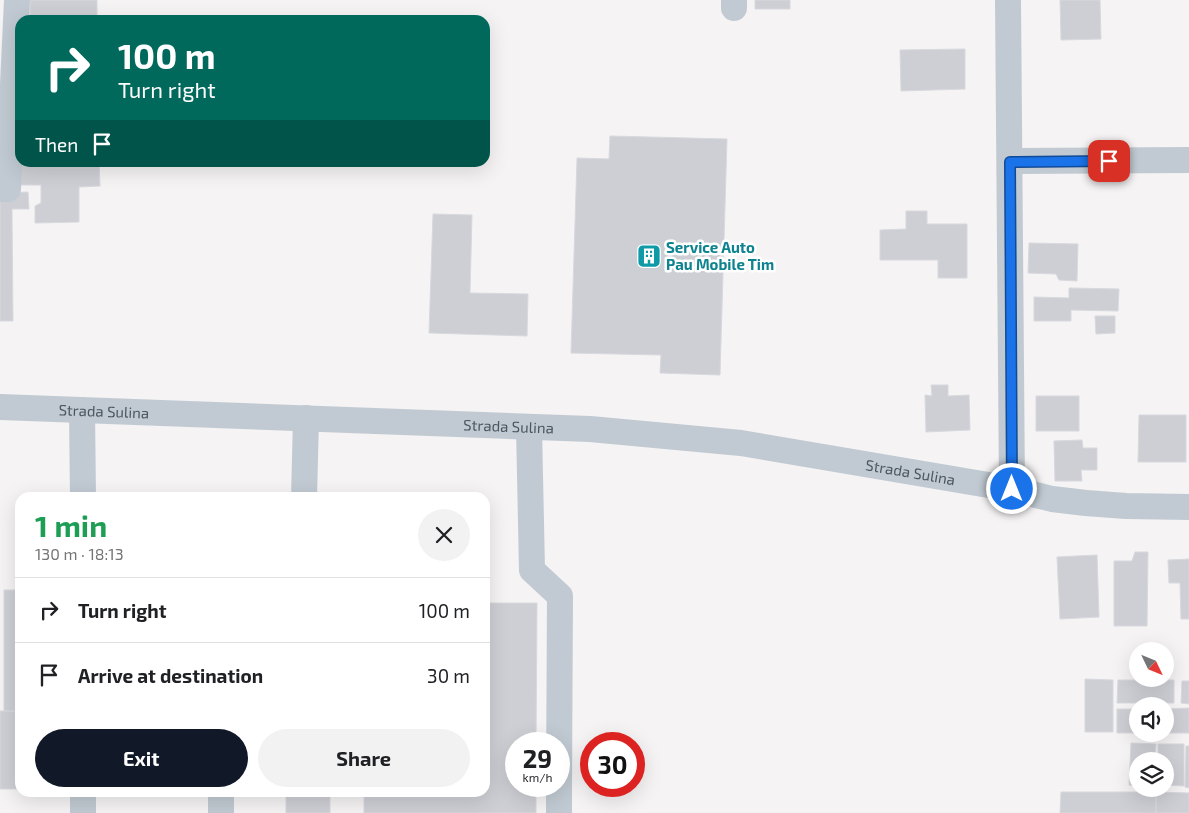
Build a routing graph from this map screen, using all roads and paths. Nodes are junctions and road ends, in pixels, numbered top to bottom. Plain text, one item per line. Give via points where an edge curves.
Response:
1 (18, 0) edge
2 (1008, 0) edge
3 (17, 15) edge
4 (15, 57) edge
5 (1189, 160) edge
6 (1010, 162) junction
7 (0, 189) edge
8 (0, 407) edge
9 (82, 410) junction
10 (306, 418) junction
11 (529, 427) junction
12 (1012, 489) junction
13 (82, 492) edge
14 (304, 492) edge
15 (1189, 507) edge
16 (559, 732) edge
17 (83, 797) edge
18 (221, 797) edge
19 (559, 797) edge
20 (83, 813) edge
21 (220, 813) edge
22 (558, 813) edge

1 - 3 street
2 - 6 street
4 - 7 street via 8,189
5 - 6 street
6 - 12 street
8 - 9 street, Strada Sulina
9 - 10 street, Strada Sulina
9 - 13 street
10 - 11 street, Strada Sulina
10 - 14 street
11 - 12 street, Strada Sulina via 590,429 741,443
11 - 16 street via 532,570 560,596
12 - 15 street, Strada Sulina via 1086,503
17 - 20 street
18 - 21 street
19 - 22 street

